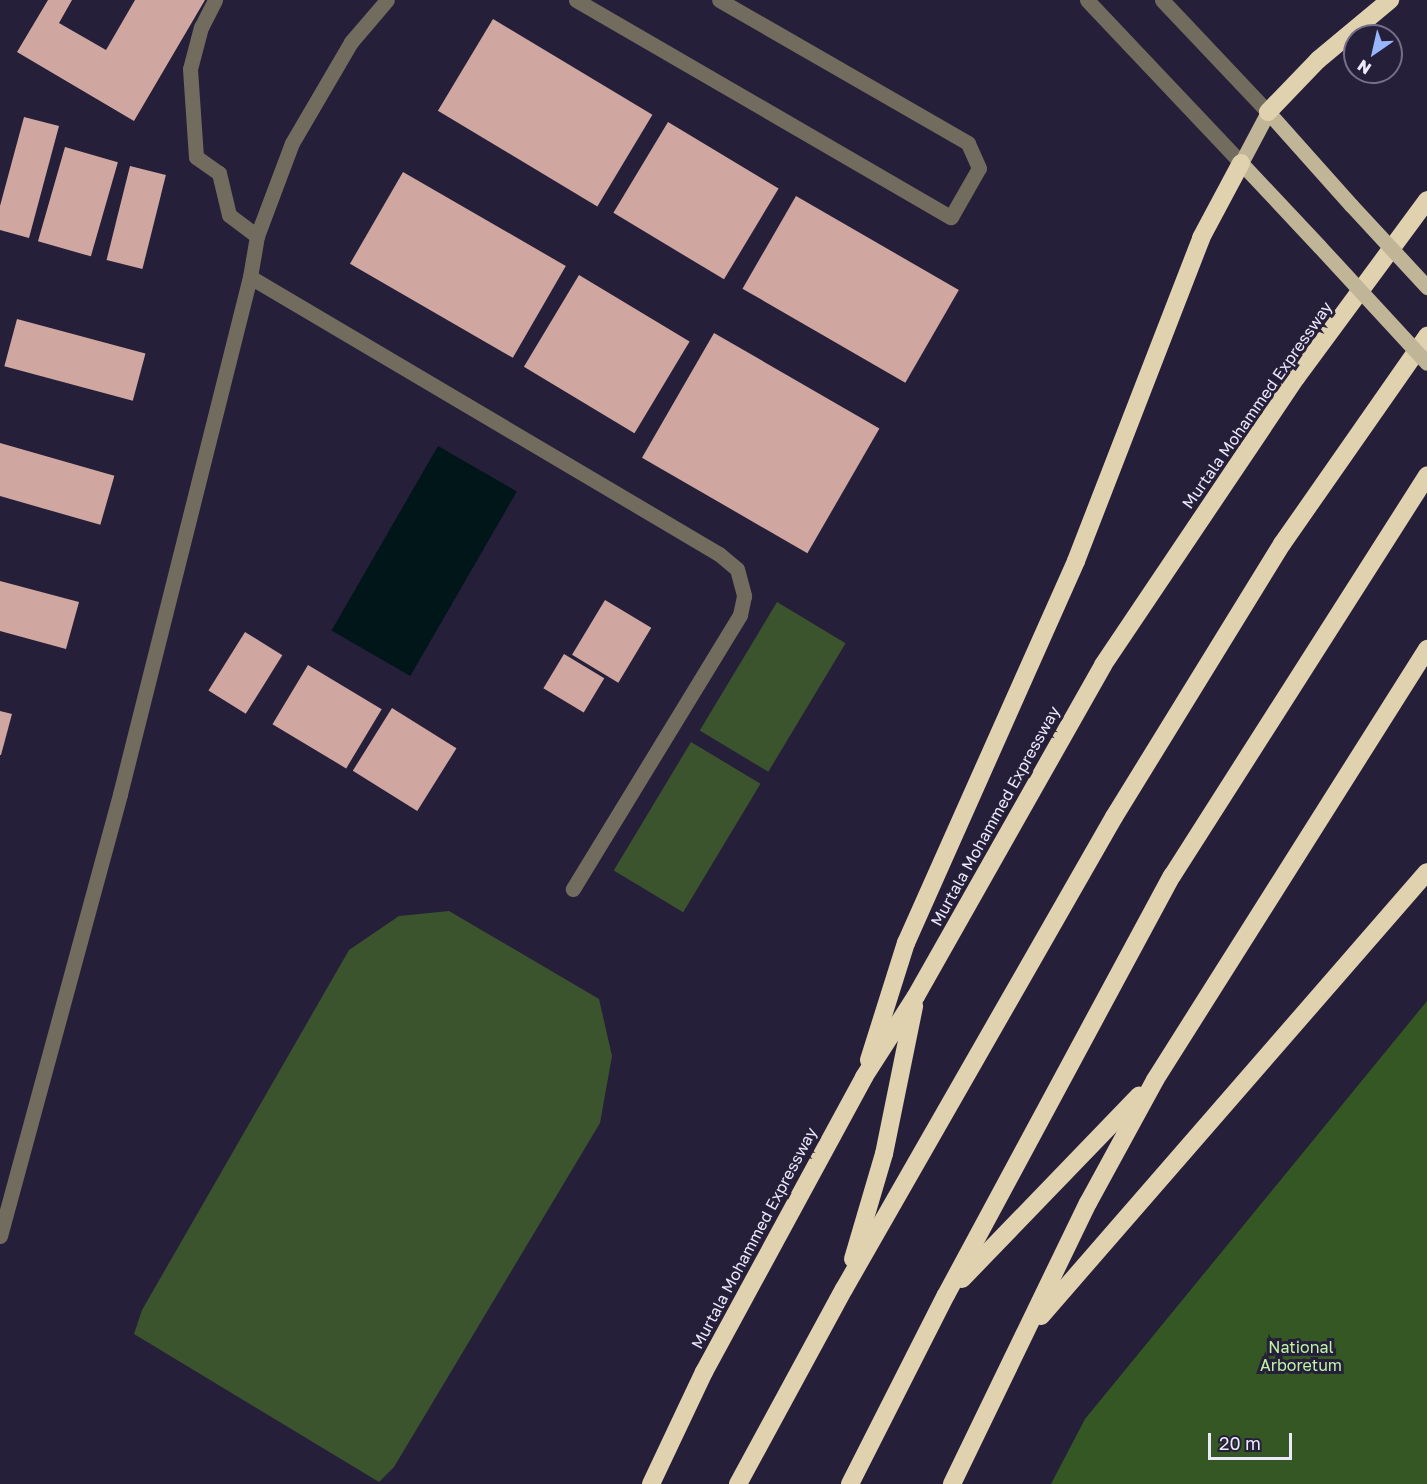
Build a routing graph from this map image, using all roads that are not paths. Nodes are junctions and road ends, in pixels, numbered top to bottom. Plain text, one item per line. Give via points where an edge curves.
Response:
1 (215, 0) edge
2 (387, 0) edge
3 (576, 0) edge
4 (719, 0) edge
5 (1087, 0) edge
6 (1162, 0) edge
7 (1390, 0) edge
8 (742, 6) edge
9 (1268, 112) junction
10 (1241, 163) junction
11 (1427, 200) edge
12 (256, 236) junction
13 (250, 277) junction
14 (1427, 287) edge
15 (1427, 336) edge
16 (1427, 363) edge
17 (1427, 475) edge
18 (1427, 649) edge
19 (1427, 872) edge
20 (573, 889) dead end
21 (916, 996) junction
22 (864, 1077) junction
23 (1155, 1080) junction
24 (0, 1236) edge
25 (844, 1289) junction
26 (946, 1295) junction
27 (1026, 1333) junction
28 (651, 1484) edge
29 (738, 1484) edge
30 (850, 1484) edge
31 (952, 1484) edge

1 - 12 street via 201,27 190,69 196,157 219,173 229,215
2 - 12 street via 351,42 292,143
3 - 8 street via 951,217 979,168 968,143
4 - 8 street
5 - 10 street
6 - 9 street
7 - 9 highway via 1318,60
9 - 10 main road
9 - 14 main road, bridge
10 - 16 main road, bridge
10 - 22 highway via 1201,238 1076,561 906,944 882,1008
11 - 21 highway, Murtala Mohammed Expressway via 1296,378 1103,665
12 - 13 street
13 - 20 street via 719,554 737,569 744,596 740,615
13 - 24 street via 120,794
15 - 25 highway via 1282,544 1113,817
17 - 26 highway via 1172,876
18 - 23 highway
19 - 27 highway
21 - 22 highway, Murtala Mohammed Expressway
21 - 25 highway via 884,1154
22 - 28 highway, Murtala Mohammed Expressway via 704,1372
23 - 26 highway
23 - 27 highway via 1088,1203
25 - 29 highway
26 - 30 highway
27 - 31 highway

